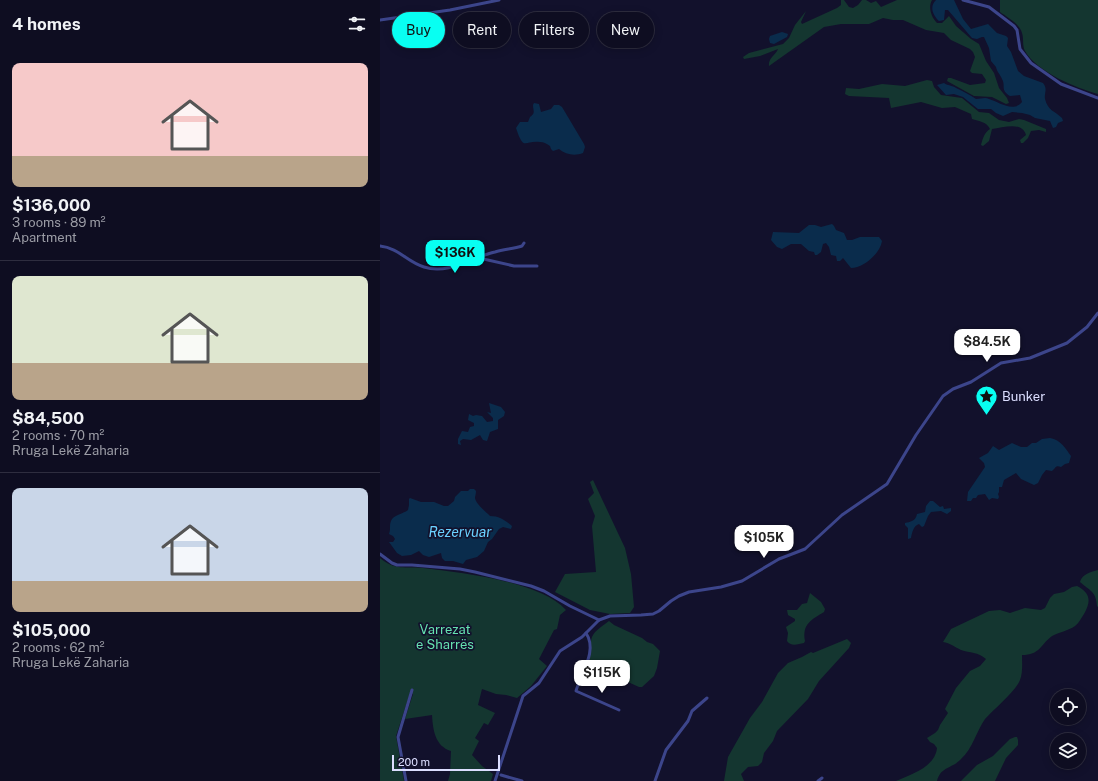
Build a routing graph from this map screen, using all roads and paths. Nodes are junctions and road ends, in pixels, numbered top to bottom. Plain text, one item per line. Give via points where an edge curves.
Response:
1 (499, 0) edge
2 (963, 0) edge
3 (380, 20) edge
4 (1098, 98) edge
5 (524, 243) dead end
6 (380, 246) edge
7 (479, 258) junction
8 (537, 266) dead end
9 (1098, 313) edge
10 (380, 554) edge
11 (599, 620) junction
12 (586, 633) junction
13 (412, 690) dead end
14 (707, 698) dead end
15 (619, 710) dead end
16 (501, 775) dead end
17 (822, 778) dead end
18 (519, 780) edge
19 (406, 781) edge
20 (496, 781) edge
21 (655, 781) edge
22 (818, 781) edge

1 - 3 street
2 - 4 street via 989,7 1014,26 1020,49 1037,68 1061,84
5 - 7 street via 522,246
6 - 7 street via 394,249 422,267 435,270
7 - 8 street via 514,266
9 - 11 street via 1087,327 1067,343 1030,358 1001,363 944,396 916,435 887,484 842,515 805,549 779,559 742,580 679,596 653,614 610,616
10 - 11 street via 392,564 467,570 531,586
11 - 12 street
12 - 15 street via 590,641 590,651 576,691
12 - 20 street via 560,651 539,683 522,698
13 - 19 street via 398,737
14 - 21 street via 692,711 666,750
16 - 18 street
17 - 22 street

